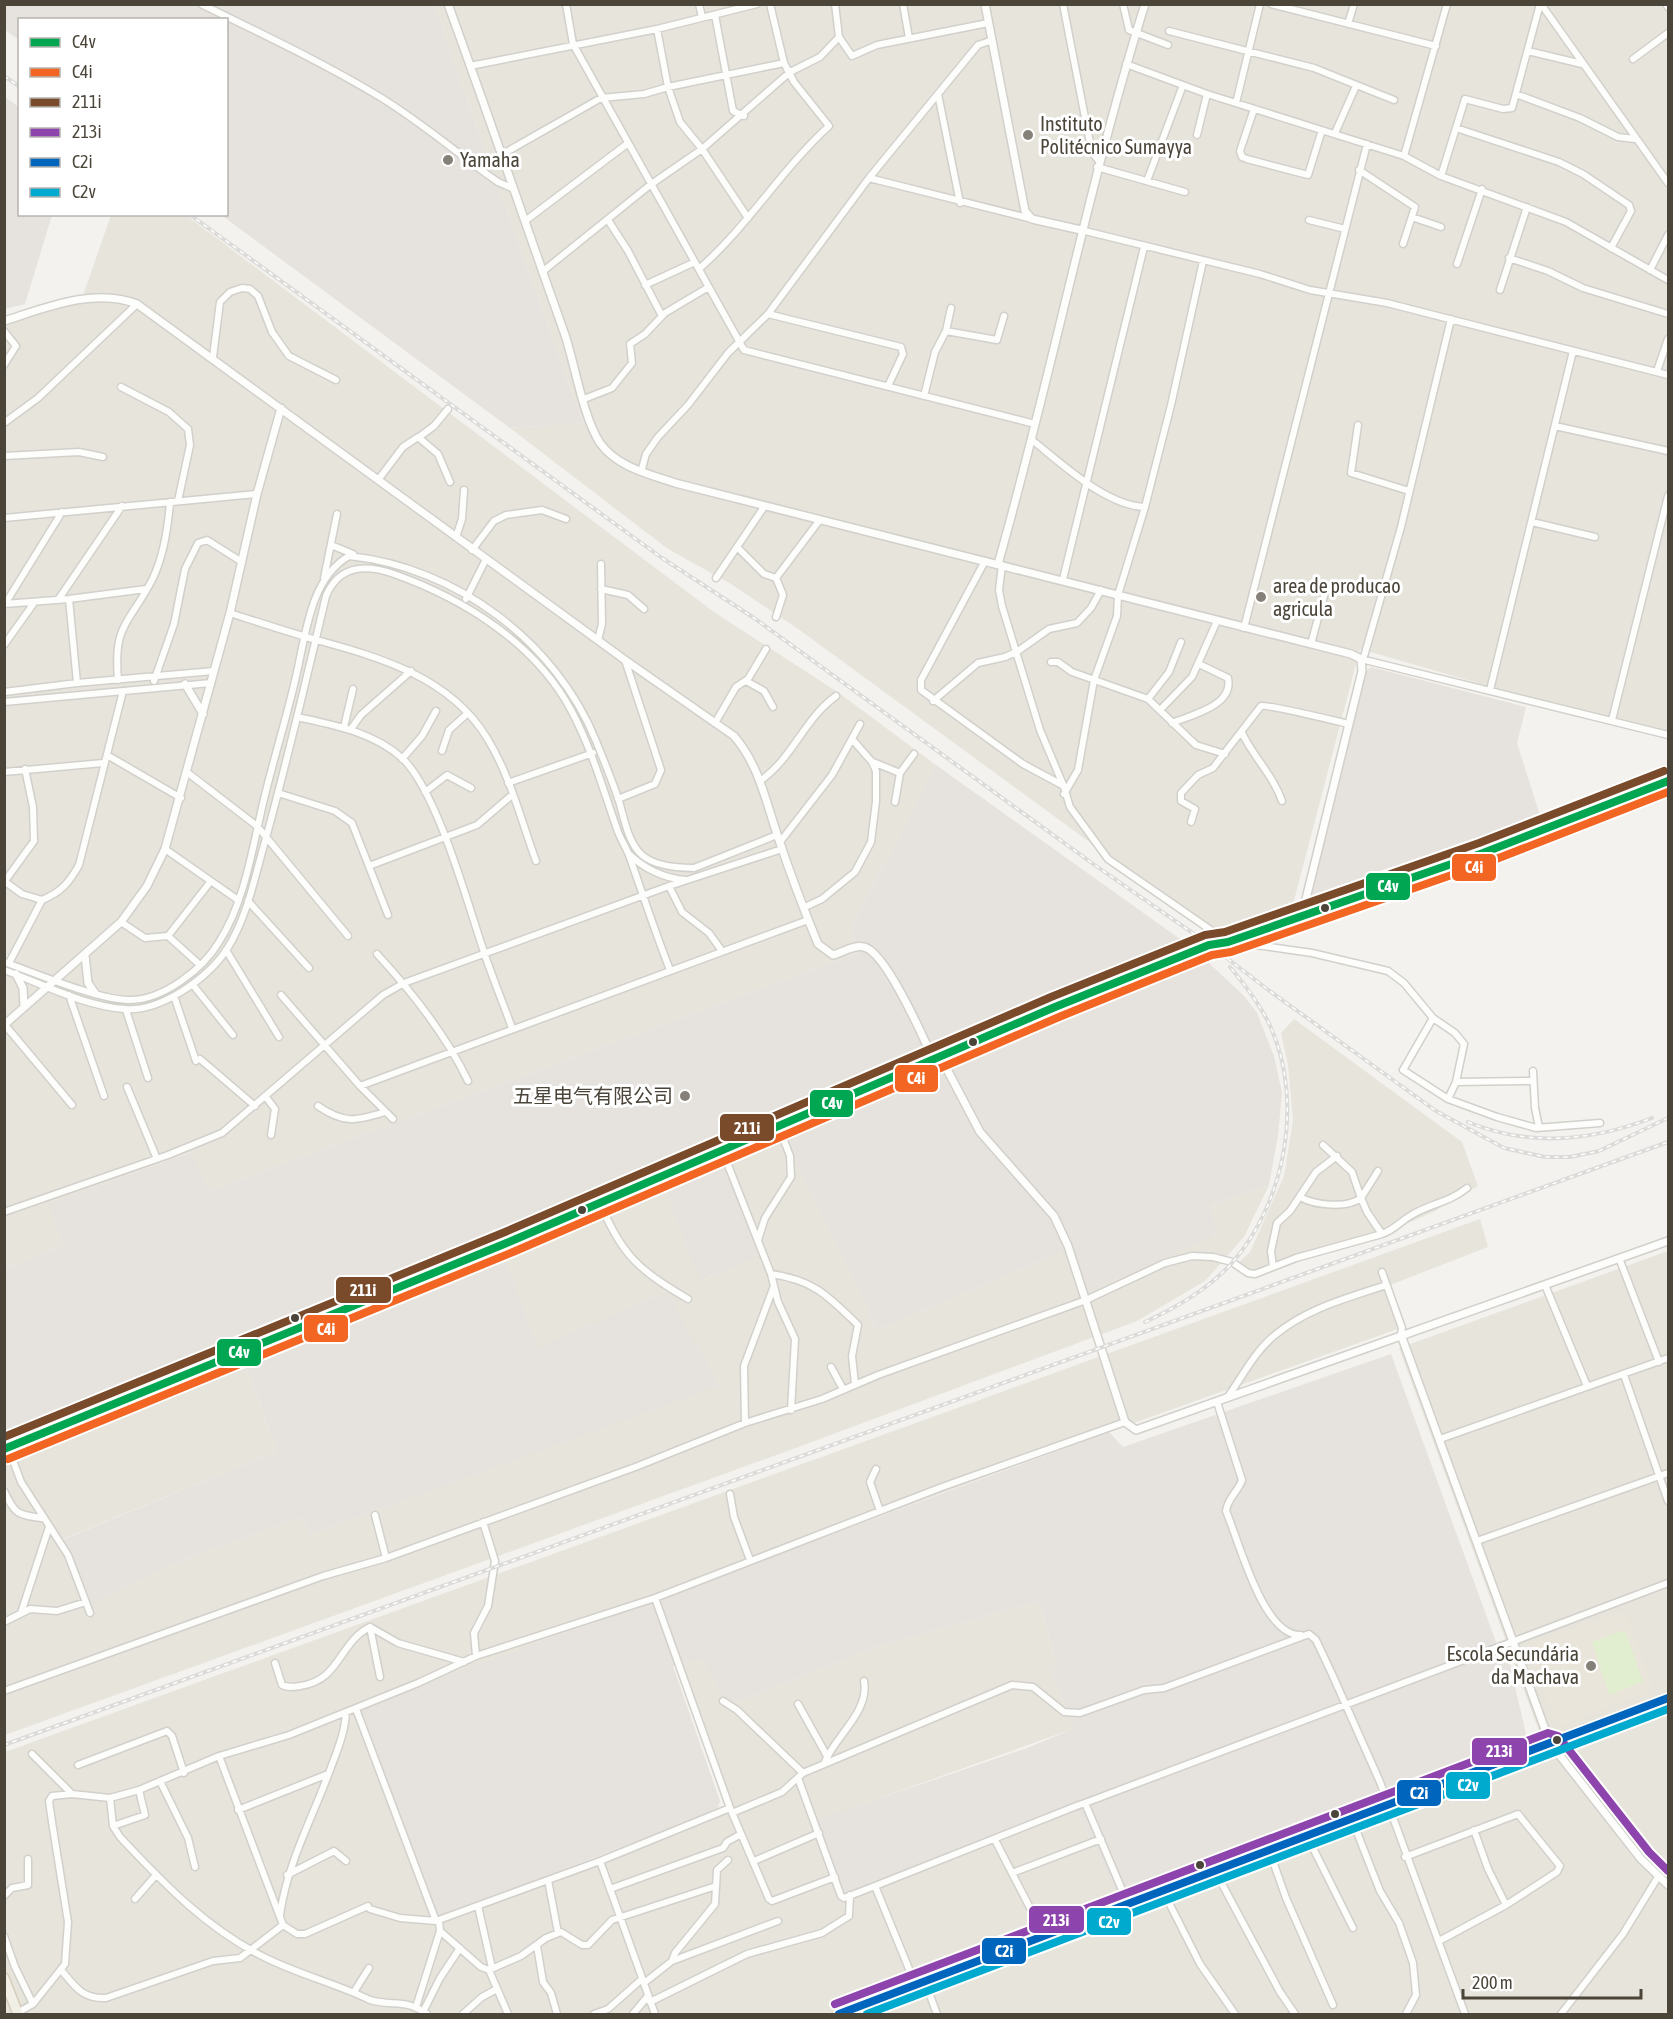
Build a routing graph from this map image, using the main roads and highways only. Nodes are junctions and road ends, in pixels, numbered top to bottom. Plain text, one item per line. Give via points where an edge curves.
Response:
1 (1668, 781) edge
2 (6, 1448) edge
3 (1668, 1698) edge
4 (4, 1978) edge
5 (852, 2012) edge
6 (18, 2014) edge
7 (839, 2014) edge

1 - 2 main road via 1483,853 1198,950
3 - 5 main road via 1306,1834
4 - 6 main road
5 - 7 main road

